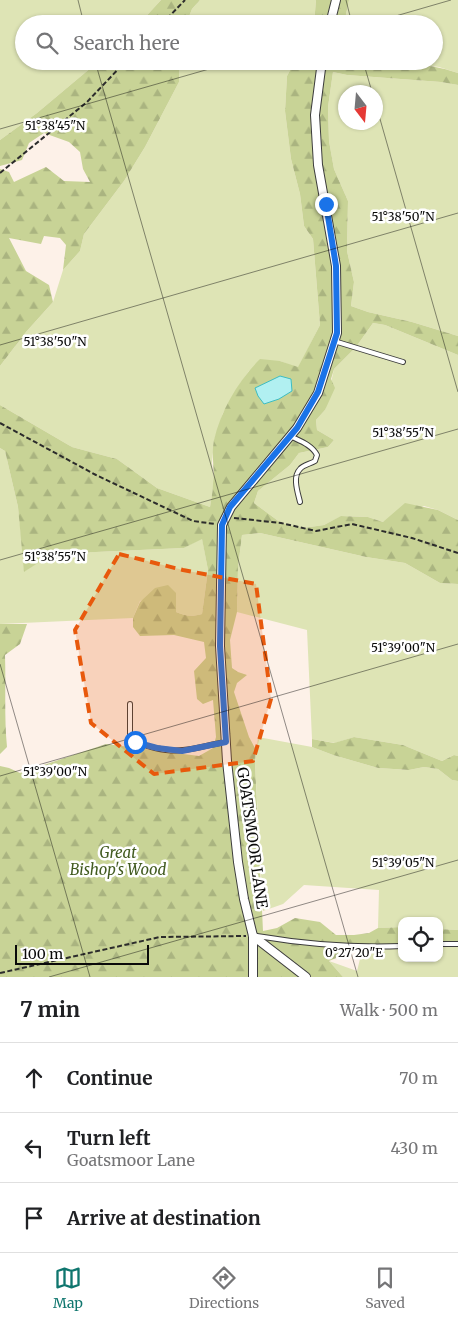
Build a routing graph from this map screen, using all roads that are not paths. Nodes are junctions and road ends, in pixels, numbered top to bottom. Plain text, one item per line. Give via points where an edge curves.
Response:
1 (336, 0) edge
2 (332, 15) edge
3 (321, 70) edge
4 (334, 340) junction
5 (403, 362) dead end
6 (290, 436) junction
7 (300, 502) dead end
8 (130, 704) dead end
9 (226, 742) junction
10 (253, 936) junction
11 (443, 944) edge
12 (458, 944) edge
13 (398, 946) edge
14 (253, 977) edge
15 (306, 977) edge

1 - 2 street
3 - 4 street, GOATSMOOR LANE via 315,115 318,165 336,266 337,333
4 - 5 lane
4 - 6 street, GOATSMOOR LANE via 318,392
6 - 7 lane via 308,445 317,455 315,461 297,473
6 - 9 street, GOATSMOOR LANE via 230,507 222,525 220,646
8 - 9 lane via 130,737 135,742 182,751
9 - 10 street, GOATSMOOR LANE via 238,862
10 - 13 lane via 303,944
10 - 14 street, GOATSMOOR LANE
10 - 15 street
11 - 12 lane

